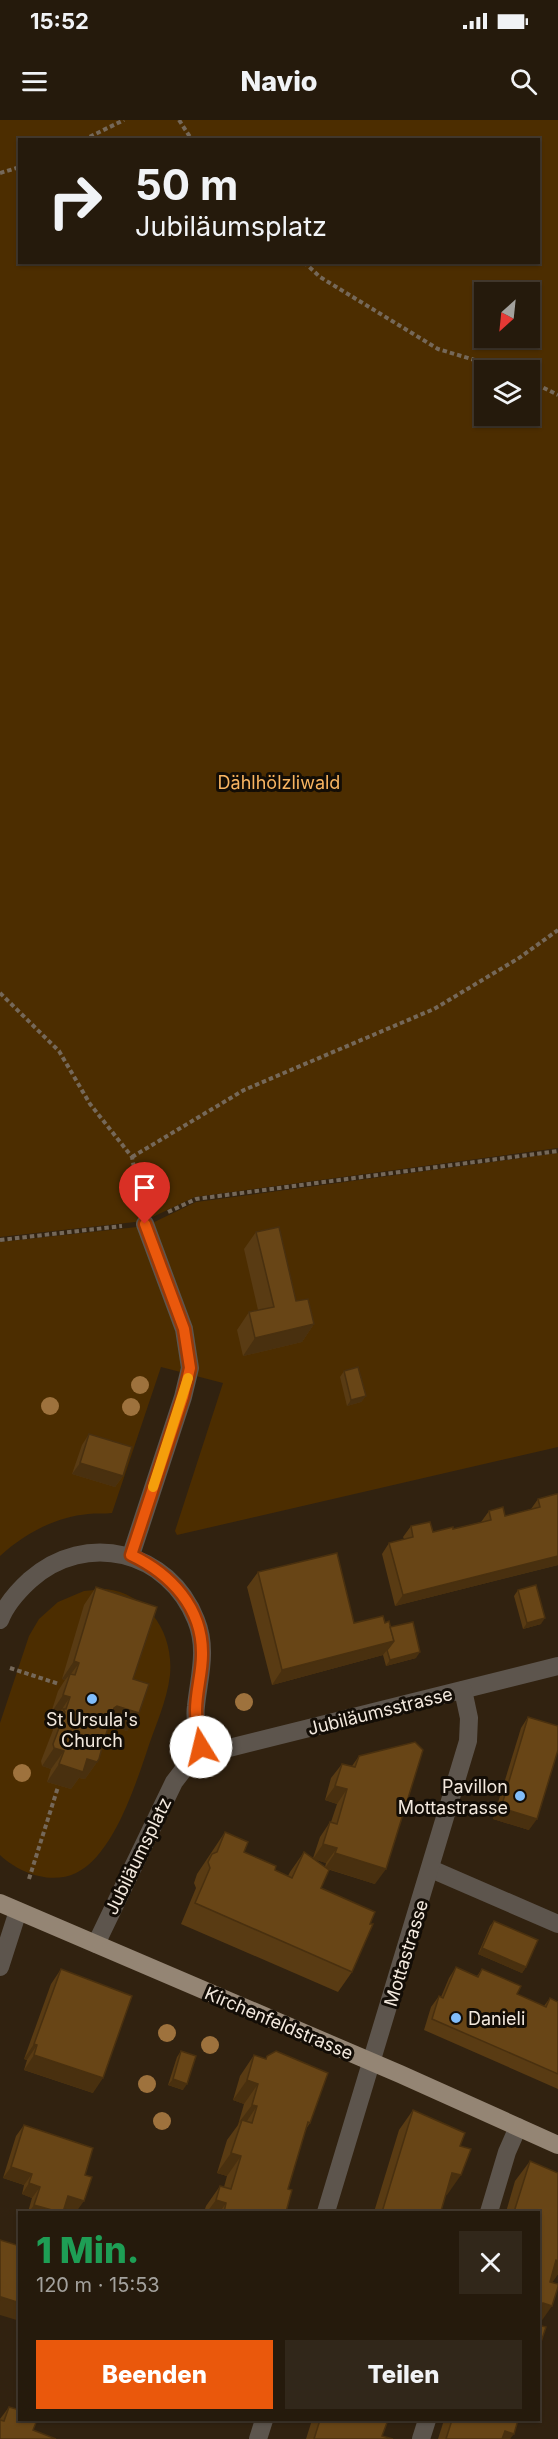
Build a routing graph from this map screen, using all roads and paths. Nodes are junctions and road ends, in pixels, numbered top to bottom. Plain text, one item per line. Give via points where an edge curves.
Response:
1 (124, 120) edge
2 (179, 120) edge
3 (86, 138) edge
4 (191, 138) edge
5 (18, 168) edge
6 (0, 173) edge
7 (306, 264) edge
8 (475, 360) edge
9 (540, 386) edge
10 (558, 395) edge
11 (558, 930) edge
12 (0, 993) edge
13 (558, 1151) edge
14 (132, 1157) junction
15 (145, 1224) junction
16 (0, 1240) edge
17 (131, 1555) junction
18 (0, 1620) edge
19 (558, 1666) edge
20 (10, 1668) dead end
21 (59, 1684) dead end
22 (463, 1690) junction
23 (201, 1747) junction
24 (58, 1787) edge
25 (431, 1869) junction
26 (29, 1879) dead end
27 (0, 1903) edge
28 (18, 1911) junction
29 (558, 1924) edge
30 (96, 1944) junction
31 (0, 1967) edge
32 (372, 2063) junction
33 (518, 2127) junction
34 (558, 2145) edge
35 (326, 2211) edge
36 (489, 2211) edge
37 (264, 2421) edge
38 (427, 2421) edge
39 (258, 2439) edge
40 (421, 2439) edge

1 - 3 path
2 - 4 path
5 - 6 path
7 - 8 path via 320,277 438,349
9 - 10 path
11 - 14 path via 434,1009 244,1090
12 - 14 path via 59,1051 90,1104
13 - 15 path via 196,1199
14 - 15 path
15 - 16 path
15 - 17 street via 184,1329 190,1368
17 - 18 street via 92,1552 61,1560 21,1589
17 - 23 street via 172,1582 197,1621 202,1643 196,1708
19 - 22 street, Jubiläumsstrasse
20 - 21 path
22 - 23 street, Jubiläumsstrasse via 229,1748
22 - 25 street, Mottastrasse via 469,1718 468,1741
23 - 30 street, Jubiläumsplatz via 174,1782
24 - 26 path
25 - 29 street
25 - 32 street, Mottastrasse
27 - 28 main road, Kirchenfeldstrasse
28 - 30 main road, Kirchenfeldstrasse
28 - 31 street
30 - 32 main road, Kirchenfeldstrasse
32 - 33 main road, Kirchenfeldstrasse
32 - 35 street, Mottastrasse
33 - 34 main road, Kirchenfeldstrasse
33 - 36 street
37 - 39 street
38 - 40 street

